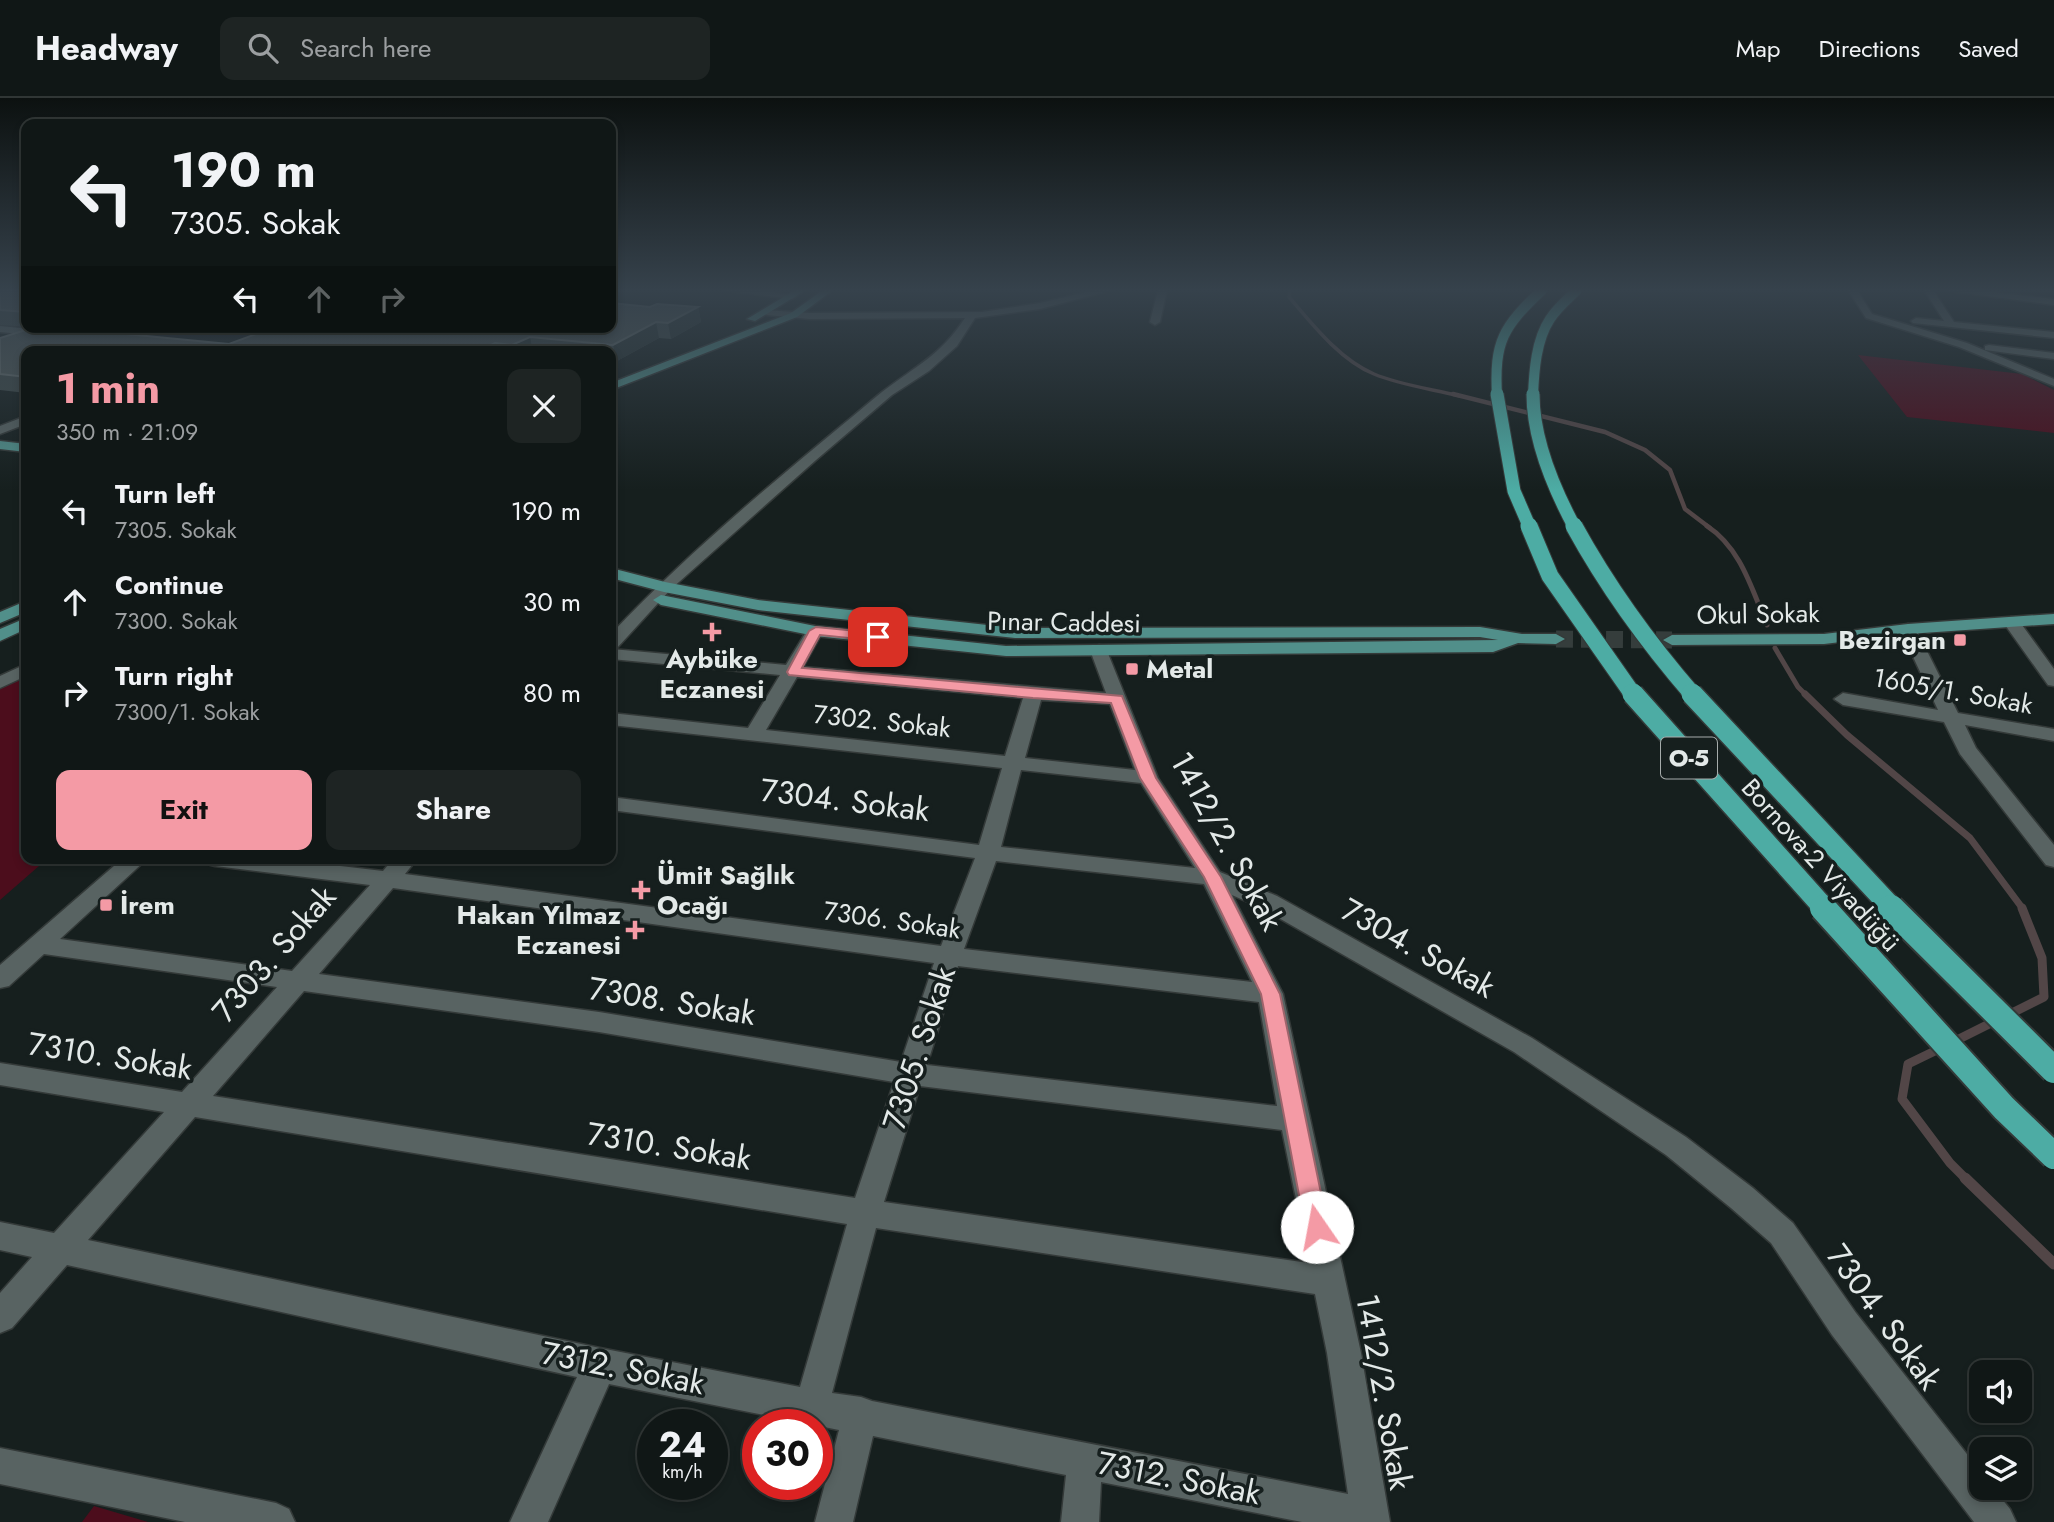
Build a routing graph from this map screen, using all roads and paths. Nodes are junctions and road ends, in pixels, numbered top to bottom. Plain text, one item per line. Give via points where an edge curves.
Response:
1 (664, 356) edge
2 (689, 356) edge
3 (939, 356) edge
4 (1496, 356) edge
5 (1538, 356) edge
6 (1990, 357) joint
7 (2054, 365) edge
8 (616, 375) edge
9 (2054, 383) edge
10 (616, 385) edge
11 (21, 422) edge
12 (0, 430) edge
13 (0, 445) edge
14 (21, 447) edge
15 (0, 453) edge
16 (21, 455) edge
17 (616, 575) edge
18 (616, 587) edge
19 (658, 593) junction
20 (21, 608) edge
21 (0, 618) edge
22 (2054, 620) edge
23 (2011, 622) junction
24 (21, 626) edge
25 (1908, 629) junction
26 (816, 631) junction
27 (0, 636) edge
28 (616, 639) edge
29 (1522, 639) junction
30 (1556, 639) tunnel mouth
31 (1672, 640) tunnel mouth
32 (1099, 650) junction
33 (616, 654) edge
34 (21, 672) edge
35 (794, 672) junction
36 (2054, 681) edge
37 (0, 684) edge
38 (1033, 694) junction
39 (1117, 699) junction
40 (1843, 699) dead end
41 (1951, 719) junction
42 (616, 720) edge
43 (754, 734) junction
44 (2054, 735) edge
45 (1011, 763) junction
46 (1148, 778) junction
47 (616, 804) edge
48 (988, 853) junction
49 (2054, 860) edge
50 (130, 864) edge
51 (258, 864) edge
52 (401, 864) edge
53 (1212, 877) junction
54 (386, 879) junction
55 (39, 946) junction
56 (949, 956) junction
57 (0, 979) edge
58 (299, 980) junction
59 (1270, 994) junction
60 (2054, 1070) edge
61 (0, 1074) edge
62 (909, 1074) junction
63 (187, 1104) junction
64 (1294, 1120) junction
65 (2054, 1156) edge
66 (865, 1213) junction
67 (0, 1236) edge
68 (62, 1248) junction
69 (1328, 1281) junction
70 (0, 1317) edge
71 (600, 1364) junction
72 (812, 1405) junction
73 (861, 1414) junction
74 (1085, 1459) junction
75 (0, 1466) edge
76 (1371, 1519) edge
77 (276, 1522) edge
78 (528, 1522) edge
79 (834, 1522) edge
80 (1080, 1522) edge
81 (1997, 1522) edge

1 - 8 main road
2 - 10 main road
3 - 19 street via 878,401
4 - 65 highway, Bornova-2 Viyadüğü / O-5, bridge via 1497,404 1514,491 1550,576 1639,703 2004,1108
5 - 60 highway, Bornova-2 Viyadüğü / O-5, bridge via 1534,408 1555,490 1603,580 1702,707 1843,860
6 - 7 street
6 - 9 street
11 - 12 street
13 - 14 main road
15 - 16 main road
17 - 19 main road, Pınar Caddesi
18 - 19 main road, Pınar Caddesi
19 - 26 main road, Pınar Caddesi
19 - 28 street
19 - 29 main road, Pınar Caddesi via 1015,633 1480,632
20 - 21 main road
22 - 23 main road, Okul Sokak
23 - 25 main road, Okul Sokak
23 - 36 street
24 - 27 main road
25 - 31 main road, Okul Sokak via 1824,639
25 - 41 street
26 - 32 main road, Pınar Caddesi via 1006,651
26 - 35 street
29 - 30 main road, Pınar Caddesi
29 - 32 main road, Pınar Caddesi via 1493,647
32 - 39 street, 1412/2. Sokak
33 - 35 street
34 - 37 street
35 - 38 street
35 - 43 street
38 - 39 street
38 - 45 street, 7305. Sokak
39 - 46 street, 1412/2. Sokak
40 - 41 street, 1605/1. Sokak
41 - 44 street, 1605/1. Sokak
41 - 49 street via 1967,750
42 - 43 street, 7302. Sokak
43 - 45 street, 7302. Sokak
45 - 46 street, 7302. Sokak
45 - 48 street, 7305. Sokak
46 - 53 street, 1412/2. Sokak
47 - 48 street, 7304. Sokak
48 - 53 street, 7304. Sokak
48 - 56 street, 7305. Sokak
50 - 55 street
51 - 54 street, 7306. Sokak
52 - 54 street, 7303. Sokak
53 - 59 street, 1412/2. Sokak
53 - 81 street, 7304. Sokak via 1269,902 1523,1045 1676,1146 1742,1198 1782,1233 1844,1324
54 - 56 street, 7306. Sokak
54 - 58 street, 7303. Sokak
55 - 57 street
55 - 58 street, 7308. Sokak
56 - 59 street, 7306. Sokak
56 - 62 street, 7305. Sokak
58 - 62 street, 7308. Sokak via 599,1022
58 - 63 street, 7303. Sokak
59 - 64 street, 1412/2. Sokak
61 - 63 street, 7310. Sokak
62 - 64 street, 7308. Sokak
62 - 66 street, 7305. Sokak
63 - 66 street, 7310. Sokak
63 - 68 street, 7303. Sokak
64 - 69 street, 1412/2. Sokak
66 - 69 street, 7310. Sokak
66 - 72 street, 7305. Sokak
67 - 68 street, 7312. Sokak
68 - 70 street, 7303. Sokak
68 - 71 street, 7312. Sokak
69 - 76 street, 1412/2. Sokak via 1345,1353
71 - 72 street, 7312. Sokak
71 - 78 street
72 - 73 street, 7312. Sokak
73 - 74 street, 7312. Sokak
73 - 79 street
74 - 76 street, 7312. Sokak
74 - 80 street
75 - 77 street

